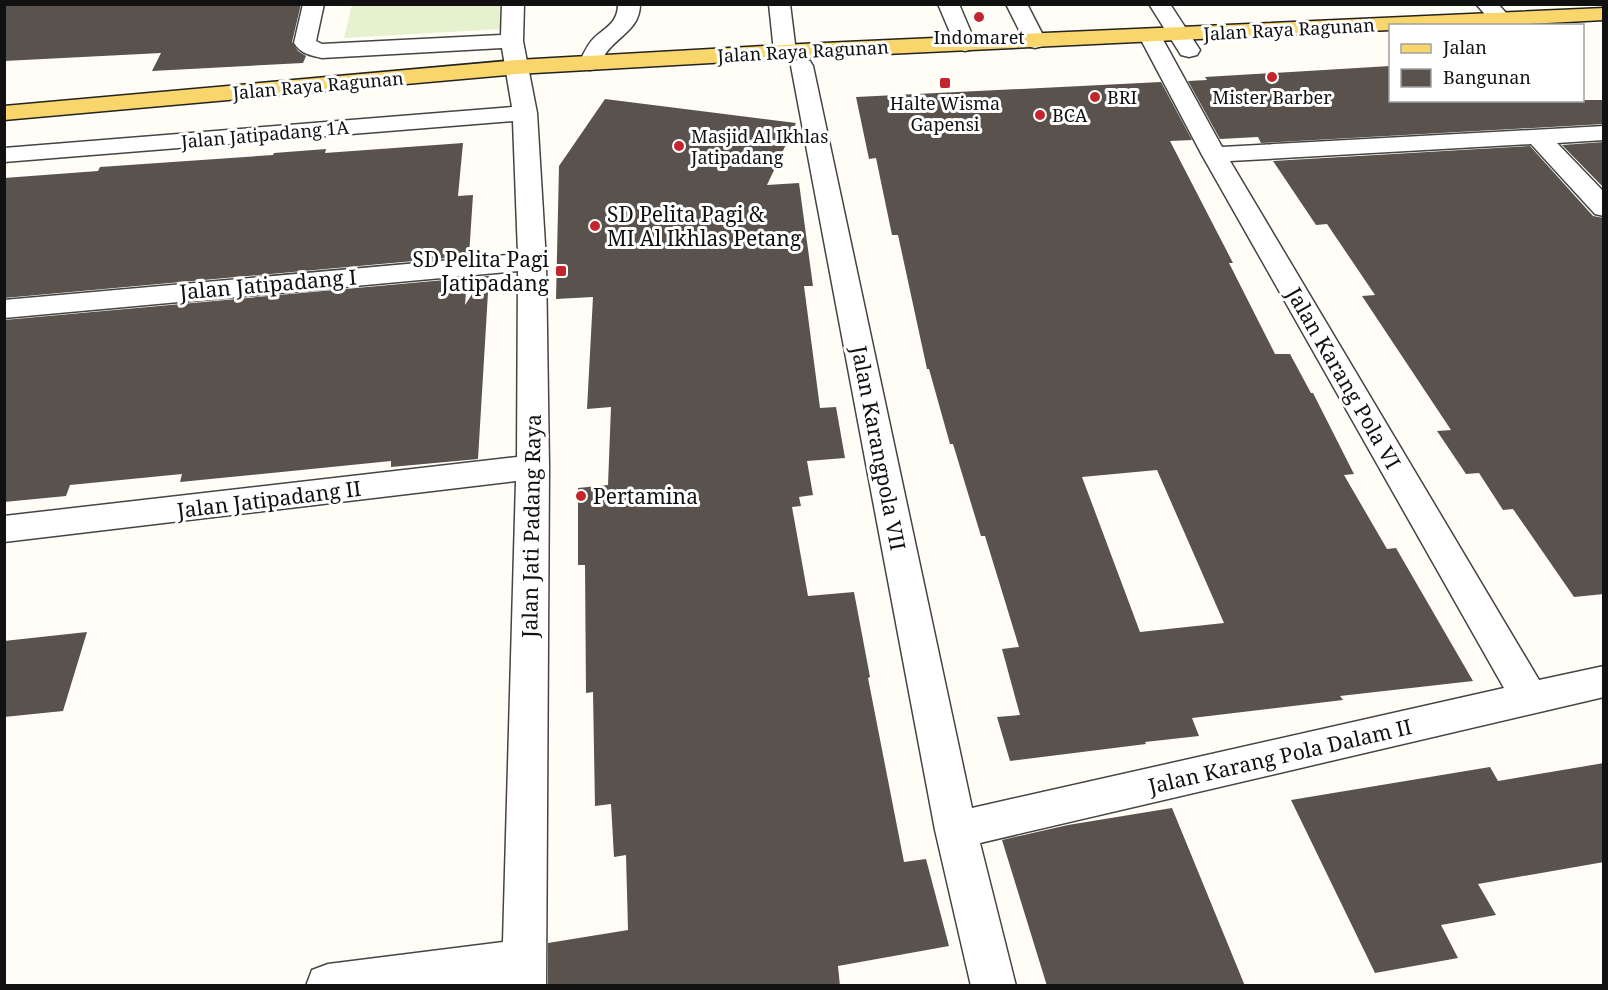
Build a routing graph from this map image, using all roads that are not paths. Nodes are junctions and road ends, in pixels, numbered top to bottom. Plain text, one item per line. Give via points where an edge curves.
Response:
1 (314, 4) edge
2 (513, 4) edge
3 (629, 4) edge
4 (779, 4) edge
5 (948, 4) edge
6 (1016, 4) edge
7 (1159, 4) edge
8 (1604, 14) edge
9 (1499, 16) edge
10 (1406, 24) edge
11 (1389, 25) edge
12 (1604, 32) edge
13 (1584, 33) edge
14 (1035, 41) junction
15 (1389, 41) edge
16 (1184, 43) junction
17 (965, 44) junction
18 (1156, 48) junction
19 (785, 52) junction
20 (590, 63) junction
21 (802, 66) junction
22 (519, 76) junction
23 (4, 112) edge
24 (4, 129) edge
25 (1604, 133) edge
26 (1538, 137) junction
27 (4, 155) edge
28 (1214, 155) junction
29 (1604, 208) edge
30 (532, 261) junction
31 (4, 309) edge
32 (533, 467) junction
33 (4, 530) edge
34 (1604, 681) edge
35 (1530, 698) junction
36 (956, 830) junction
37 (524, 973) edge
38 (328, 986) edge
39 (994, 986) edge

1 - 22 street via 305,43 312,49
2 - 22 street, Jalan Jati Padang Raya
3 - 20 street via 628,20 598,48
4 - 19 street
5 - 17 street
6 - 14 street
7 - 16 street
8 - 9 main road, Jalan Raya Ragunan
9 - 10 main road, Jalan Raya Ragunan
11 - 16 main road, Jalan Raya Ragunan
12 - 13 main road
14 - 17 main road, Jalan Raya Ragunan
14 - 18 main road, Jalan Raya Ragunan
15 - 16 main road, Jalan Raya Ragunan
16 - 18 main road, Jalan Raya Ragunan
17 - 19 main road, Jalan Raya Ragunan
18 - 21 main road, Jalan Raya Ragunan
18 - 28 street, Jalan Karang Pola VI
19 - 20 main road, Jalan Raya Ragunan
20 - 22 main road, Jalan Raya Ragunan
21 - 22 main road, Jalan Raya Ragunan
21 - 36 street, Jalan Karangpola VII
22 - 23 main road, Jalan Raya Ragunan
22 - 24 main road, Jalan Raya Ragunan
22 - 27 street, Jalan Jatipadang 1A
22 - 30 street, Jalan Jati Padang Raya
25 - 26 street
26 - 28 street
26 - 29 street
28 - 35 street, Jalan Karang Pola VI
30 - 31 street, Jalan Jatipadang I
30 - 32 street, Jalan Jati Padang Raya
32 - 33 street, Jalan Jatipadang II
32 - 37 street, Jalan Jati Padang Raya
34 - 35 street, Jalan Karang Pola Dalam II
35 - 36 street, Jalan Karang Pola Dalam II
36 - 39 street, Jalan Karangpola VII
37 - 38 street

